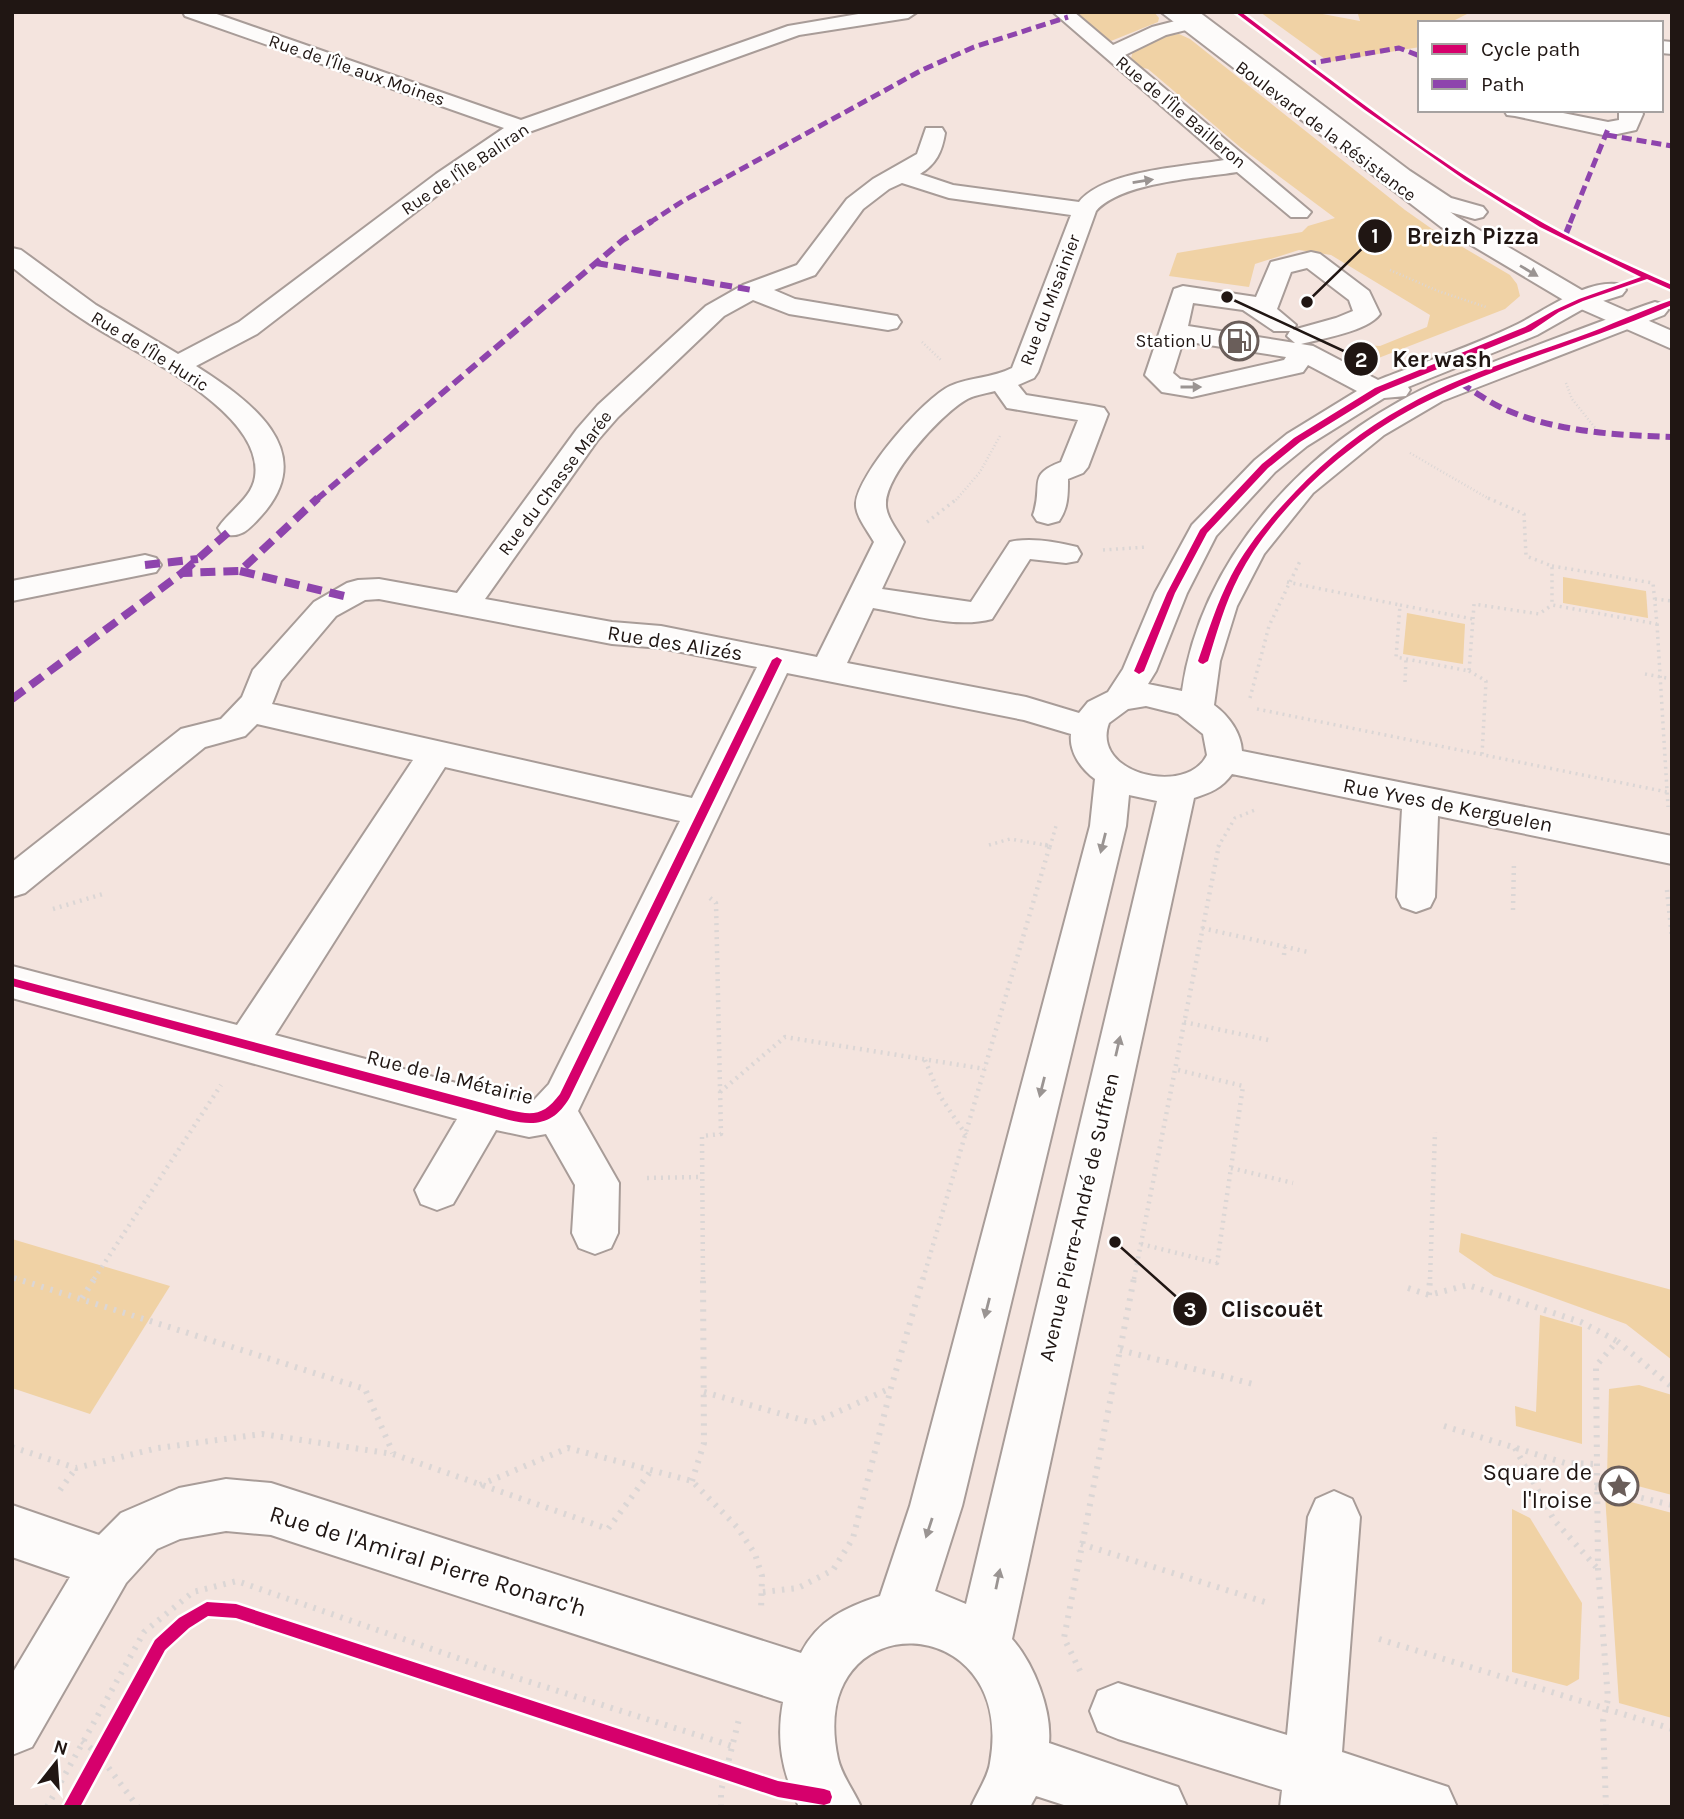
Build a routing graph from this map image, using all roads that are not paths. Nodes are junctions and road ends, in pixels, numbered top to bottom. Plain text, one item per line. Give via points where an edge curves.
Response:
1 (192, 12) edge
2 (908, 12) edge
3 (1062, 12) edge
4 (1186, 15) edge
5 (774, 21) dead end
6 (795, 30) junction
7 (1111, 54) junction
8 (1631, 112) edge
9 (1543, 113) edge
10 (521, 127) junction
11 (934, 133) dead end
12 (1242, 164) junction
13 (901, 175) junction
14 (1085, 210) junction
15 (1299, 212) dead end
16 (1475, 212) junction
17 (1446, 213) junction
18 (12, 255) edge
19 (1566, 262) dead end
20 (1586, 274) dead end
21 (752, 290) junction
22 (1613, 290) junction
23 (1581, 300) junction
24 (1263, 312) junction
25 (1663, 314) edge
26 (888, 322) road end
27 (1626, 322) junction
28 (1172, 332) junction
29 (1672, 341) edge
30 (1302, 344) junction
31 (177, 365) junction
32 (1378, 390) junction
33 (1009, 392) junction
34 (1432, 395) junction
35 (1382, 423) junction
36 (1048, 515) dead end
37 (233, 528) dead end
38 (1066, 554) dead end
39 (145, 565) dead end
40 (12, 590) edge
41 (863, 596) junction
42 (464, 606) junction
43 (776, 660) junction
44 (827, 670) junction
45 (1121, 698) junction
46 (1197, 708) junction
47 (250, 711) junction
48 (1088, 727) junction
49 (435, 754) junction
50 (1223, 760) junction
51 (1113, 776) junction
52 (1178, 789) junction
53 (1421, 800) junction
54 (701, 813) junction
55 (1671, 861) edge
56 (12, 883) edge
57 (1416, 897) dead end
58 (12, 982) edge
59 (246, 1045) junction
60 (486, 1109) junction
61 (555, 1110) junction
62 (438, 1190) dead end
63 (595, 1233) dead end
64 (1334, 1517) dead end
65 (12, 1531) edge
66 (107, 1563) junction
67 (901, 1614) junction
68 (984, 1646) junction
69 (814, 1685) junction
70 (1100, 1692) road end
71 (17, 1710) edge
72 (1010, 1784) edge
73 (1311, 1790) edge
74 (832, 1807) edge
75 (1158, 1807) edge
76 (1428, 1807) edge

1 - 10 street, Rue de l'Île aux Moines
2 - 6 street, Rue de l'Île Baliran
3 - 7 street, Rue de l'Île Bailleron
4 - 7 street
4 - 16 street, Boulevard de la Résistance
4 - 17 street, Boulevard de la Résistance
5 - 6 street
6 - 10 street, Rue de l'Île Baliran
7 - 12 street, Rue de l'Île Bailleron
8 - 9 street via 1628,125 1608,129
10 - 31 street, Rue de l'Île Baliran via 444,179 248,328
11 - 13 street, Rue du Chasse Marée via 932,152
14 -> 12 street, Rue du Misainier via 1102,191 1119,184
12 - 15 street, Rue de l'Île Bailleron
13 - 14 street via 948,191
13 - 21 street, Rue du Chasse Marée via 855,204 806,270
14 - 33 street, Rue du Misainier via 1030,360
16 - 17 street
16 - 19 street, Boulevard de la Résistance
17 -> 23 street, Boulevard de la Résistance
18 - 31 street, Rue de l'Île Huric via 99,319
20 - 22 street
21 - 26 street via 789,306
21 - 42 street, Rue du Chasse Marée via 715,311 608,411
22 - 23 street
22 - 25 street
23 - 27 street, Boulevard de la Résistance
23 - 32 street via 1528,329
24 - 28 street via 1250,303 1183,294
24 - 30 street
24 - 30 street via 1280,267 1311,259 1360,296 1367,314
25 - 27 street
27 - 29 street, Boulevard de la Résistance
27 - 34 street
28 - 30 street
28 -> 30 street via 1159,375 1172,386 1192,389 1293,366
30 - 32 street via 1355,381
31 - 37 street, Rue de l'Île Huric via 244,416 262,436 269,456 270,479
32 - 34 street
32 - 35 street
32 - 45 street via 1297,440 1265,466 1203,532 1171,593 1139,671
33 - 36 street via 1094,414 1073,467 1053,475
33 - 41 street, Rue du Misainier via 973,388 943,401 880,476 871,505 889,542
34 - 35 street
35 - 46 street via 1303,487 1250,551 1221,606 1203,662
38 - 41 street via 1021,549 981,612
39 - 40 street
41 - 44 street
42 - 43 street, Rue des Alizés
42 - 47 street, Rue des Alizés via 379,589 344,596 325,609 265,678
43 - 44 street, Rue des Alizés
43 - 54 street, Rue de la Métairie
44 - 48 street, Rue des Alizés via 1026,709
45 - 46 street via 1173,698
45 - 48 street via 1106,705
46 - 50 street via 1216,723 1225,741
47 - 49 street
47 - 56 street via 233,728 193,738
48 - 51 street via 1087,744 1096,761
49 - 54 street
49 - 59 street
50 - 52 street via 1207,779
50 - 53 street, Rue Yves de Kerguelen
51 - 52 street via 1155,790
51 -> 67 street via 1108,826 977,1349 936,1506
68 -> 52 street, Avenue Pierre-André de Suffren
53 - 55 street, Rue Yves de Kerguelen
53 - 57 street
54 - 61 street, Rue de la Métairie
58 - 59 street, Rue de la Métairie
59 - 60 street, Rue de la Métairie
60 - 61 street, Rue de la Métairie via 542,1119
60 - 62 street
61 - 63 street via 597,1183
64 - 73 street
65 - 66 street
66 - 69 street, Rue de l'Amiral Pierre Ronarc'h via 139,1531 179,1514 226,1505 271,1509
66 - 71 street, Rue de l'Amiral Pierre Ronarc'h
67 - 68 street via 944,1620
67 - 69 street via 873,1622 848,1637 828,1659
68 - 72 street via 1016,1697 1022,1729
69 - 74 street via 806,1723 809,1761
70 - 73 street
72 - 75 street
73 - 76 street

